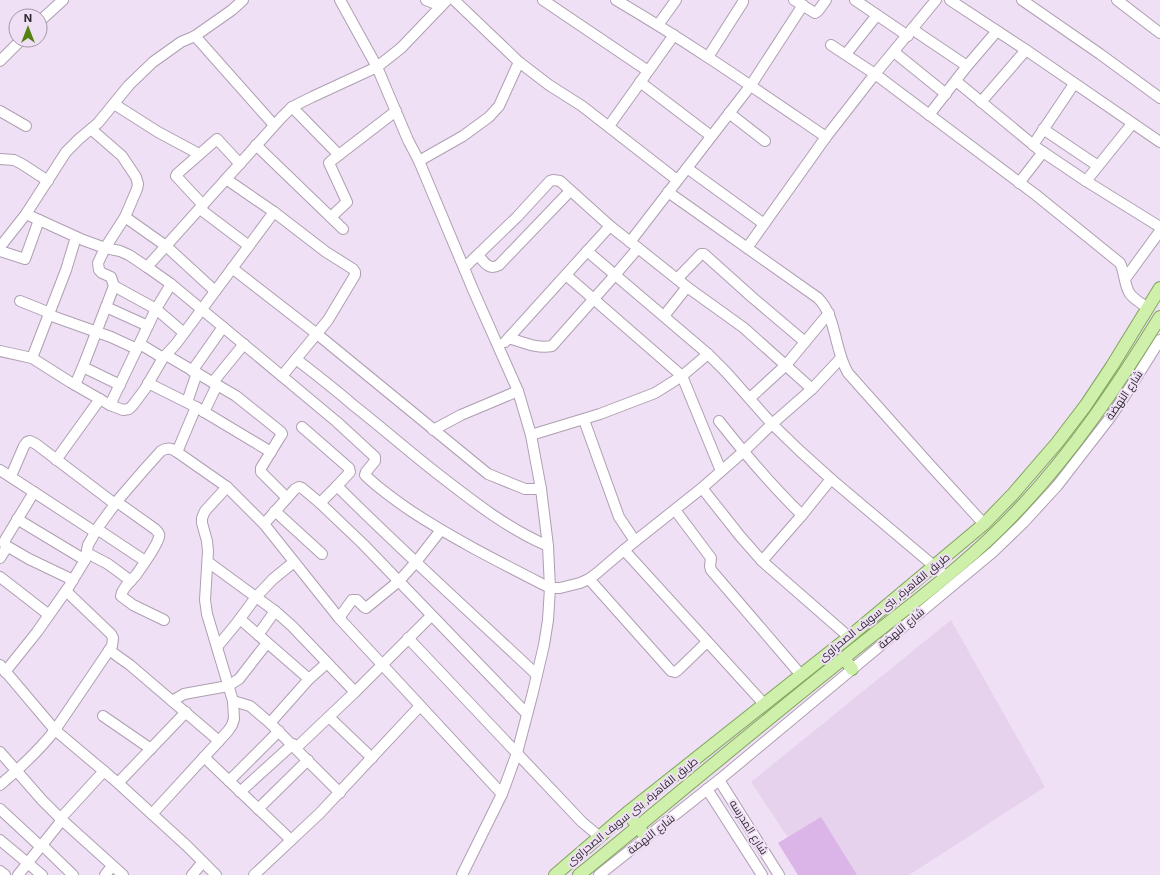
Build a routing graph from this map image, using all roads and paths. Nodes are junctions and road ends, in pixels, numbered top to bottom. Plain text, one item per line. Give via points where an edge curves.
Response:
1 (62, 0) edge
2 (243, 0) edge
3 (340, 0) edge
4 (426, 0) edge
5 (454, 0) edge
6 (543, 0) edge
7 (616, 0) edge
8 (676, 0) edge
9 (743, 0) edge
10 (826, 0) edge
11 (854, 0) edge
12 (936, 0) edge
13 (950, 0) edge
14 (1022, 0) edge
15 (1117, 0) edge
16 (444, 3) edge
17 (798, 3) edge
18 (48, 13) edge
19 (877, 15) junction
20 (658, 25) junction
21 (997, 31) junction
22 (910, 32) junction
23 (1160, 33) edge
24 (674, 35) junction
25 (195, 36) junction
26 (831, 45) dead end
27 (13, 48) edge
28 (1026, 50) junction
29 (894, 52) junction
30 (846, 54) junction
31 (708, 57) junction
32 (0, 61) edge
33 (519, 62) junction
34 (967, 66) junction
35 (377, 67) junction
36 (648, 71) junction
37 (875, 74) junction
38 (956, 81) junction
39 (640, 82) junction
40 (1074, 84) junction
41 (751, 85) junction
42 (946, 94) junction
43 (1160, 98) edge
44 (981, 102) junction
45 (114, 104) junction
46 (292, 108) junction
47 (0, 111) edge
48 (396, 111) junction
49 (729, 113) junction
50 (929, 115) junction
51 (1132, 124) junction
52 (274, 125) junction
53 (26, 126) dead end
54 (609, 126) junction
55 (91, 129) junction
56 (1043, 130) junction
57 (711, 136) junction
58 (826, 137) junction
59 (766, 141) dead end
60 (1160, 142) edge
61 (1033, 144) junction
62 (256, 145) junction
63 (1043, 152) junction
64 (199, 154) junction
65 (339, 155) junction
66 (0, 159) edge
67 (419, 161) junction
68 (240, 164) junction
69 (1098, 166) junction
70 (687, 168) junction
71 (226, 179) junction
72 (677, 180) junction
73 (48, 181) junction
74 (1086, 182) junction
75 (1019, 183) junction
76 (570, 191) junction
77 (668, 192) junction
78 (201, 207) junction
79 (274, 212) junction
80 (26, 214) junction
81 (125, 217) junction
82 (331, 217) junction
83 (38, 220) junction
84 (764, 224) junction
85 (610, 226) junction
86 (1160, 227) edge
87 (343, 229) dead end
88 (1160, 231) edge
89 (76, 237) junction
90 (630, 242) junction
91 (166, 246) junction
92 (249, 246) junction
93 (0, 247) edge
94 (105, 248) junction
95 (638, 248) junction
96 (747, 248) junction
97 (0, 250) edge
98 (587, 251) junction
99 (478, 255) junction
100 (148, 267) junction
101 (232, 268) junction
102 (464, 268) junction
103 (566, 275) junction
104 (615, 275) junction
105 (677, 279) junction
106 (1125, 279) junction
107 (171, 284) junction
108 (114, 286) junction
109 (687, 287) junction
110 (1160, 288) edge
111 (215, 291) junction
112 (594, 299) junction
113 (20, 301) dead end
114 (106, 307) junction
115 (1148, 308) junction
116 (156, 309) junction
117 (200, 309) junction
118 (829, 313) junction
119 (50, 314) junction
120 (664, 316) junction
121 (1160, 317) edge
122 (148, 326) junction
123 (224, 327) junction
124 (96, 331) junction
125 (184, 333) junction
126 (317, 334) junction
127 (508, 338) junction
128 (1160, 340) edge
129 (805, 342) junction
130 (244, 344) junction
131 (138, 347) junction
132 (500, 348) junction
133 (0, 351) edge
134 (708, 354) junction
135 (164, 357) junction
136 (32, 358) junction
137 (841, 358) junction
138 (296, 359) junction
139 (786, 365) junction
140 (83, 367) junction
141 (194, 372) junction
142 (282, 376) junction
143 (682, 376) junction
144 (148, 383) junction
145 (215, 384) junction
146 (75, 385) junction
147 (120, 385) junction
148 (812, 388) junction
149 (518, 391) junction
150 (750, 398) junction
151 (100, 399) junction
152 (187, 402) junction
153 (110, 405) junction
154 (200, 409) junction
155 (584, 420) junction
156 (719, 421) dead end
157 (772, 424) junction
158 (302, 427) dead end
159 (433, 430) junction
160 (532, 435) junction
161 (177, 452) junction
162 (271, 452) junction
163 (743, 452) junction
164 (56, 460) junction
165 (0, 470) edge
166 (721, 471) junction
167 (11, 476) junction
168 (831, 479) junction
169 (337, 486) junction
170 (227, 487) junction
171 (702, 488) junction
172 (541, 489) junction
173 (34, 492) junction
174 (287, 498) junction
175 (116, 503) junction
176 (320, 503) junction
177 (675, 510) junction
178 (275, 511) junction
179 (802, 515) junction
180 (18, 519) junction
181 (264, 524) junction
182 (984, 524) junction
183 (96, 530) junction
184 (441, 530) junction
185 (635, 541) junction
186 (548, 546) junction
187 (7, 547) junction
188 (624, 550) junction
189 (322, 554) dead end
190 (86, 557) junction
191 (0, 558) edge
192 (145, 561) junction
193 (762, 561) junction
194 (208, 562) junction
195 (294, 562) junction
196 (416, 562) junction
197 (934, 566) junction
198 (964, 568) junction
199 (589, 579) junction
200 (73, 580) junction
201 (130, 581) junction
202 (399, 581) junction
203 (949, 582) junction
204 (2, 584) edge
205 (550, 588) junction
206 (66, 591) junction
207 (256, 597) junction
208 (275, 611) junction
209 (49, 615) junction
210 (431, 616) junction
211 (339, 618) junction
212 (240, 619) junction
213 (164, 620) dead end
214 (258, 635) junction
215 (849, 637) junction
216 (408, 638) junction
217 (707, 642) junction
218 (267, 643) junction
219 (216, 647) junction
220 (109, 650) junction
221 (844, 658) junction
222 (327, 662) junction
223 (381, 664) junction
224 (3, 668) edge
225 (852, 669) junction
226 (537, 675) junction
227 (801, 675) junction
228 (309, 679) junction
229 (228, 686) junction
230 (355, 692) junction
231 (172, 701) junction
232 (234, 701) junction
233 (764, 704) junction
234 (420, 706) junction
235 (186, 712) junction
236 (527, 714) junction
237 (103, 716) dead end
238 (329, 717) junction
239 (270, 723) junction
240 (55, 730) junction
241 (279, 731) junction
242 (219, 741) junction
243 (294, 746) junction
244 (151, 749) junction
245 (0, 752) edge
246 (517, 753) junction
247 (204, 757) junction
248 (372, 758) junction
249 (308, 760) junction
250 (104, 771) junction
251 (16, 772) junction
252 (719, 780) junction
253 (229, 781) junction
254 (118, 783) junction
255 (0, 785) edge
256 (707, 789) junction
257 (240, 792) junction
258 (340, 793) junction
259 (502, 794) junction
260 (0, 809) edge
261 (258, 809) junction
262 (627, 813) junction
263 (152, 814) junction
264 (61, 820) junction
265 (638, 827) junction
266 (600, 836) junction
267 (646, 837) junction
268 (0, 840) edge
269 (291, 840) junction
270 (42, 846) junction
271 (203, 862) junction
272 (27, 863) junction
273 (112, 866) junction
274 (0, 871) edge
275 (5, 875) edge
276 (18, 875) edge
277 (42, 875) edge
278 (73, 875) edge
279 (105, 875) edge
280 (123, 875) edge
281 (192, 875) edge
282 (216, 875) edge
283 (254, 875) edge
284 (462, 875) edge
285 (554, 875) edge
286 (579, 875) edge
287 (599, 875) edge
288 (762, 875) edge
289 (779, 875) edge

1 - 18 street
2 - 25 street
3 - 35 street
4 - 16 street
5 - 33 street
6 - 36 street
7 - 20 street
8 - 20 street
9 - 31 street
10 - 17 street via 817,12 812,12
11 - 19 street
12 - 22 street
13 - 21 street
14 - 43 street
15 - 23 street
16 - 35 street via 401,48
17 - 41 street
19 - 22 street
19 - 30 street
20 - 24 street
21 - 28 street
21 - 34 street
22 - 29 street
22 - 34 street
24 - 31 street
24 - 36 street
25 - 45 street via 181,42 153,62
25 - 52 street
26 - 30 street
27 - 32 street
28 - 40 street
28 - 44 street
29 - 37 street
29 - 42 street
30 - 37 street
31 - 41 street
33 - 54 street
33 - 67 street via 498,106 489,117 463,136
34 - 38 street
35 - 46 street
35 - 48 street
36 - 39 street
37 - 50 street
37 - 58 street
38 - 42 street
38 - 44 street
39 - 54 street
39 - 57 street
40 - 51 street
40 - 56 street
41 - 49 street
41 - 58 street
42 - 50 street
44 - 61 street
45 - 55 street
45 - 64 street
46 - 52 street
46 - 65 street
47 - 53 street
48 - 65 street
48 - 67 street
49 - 57 street
49 - 59 street
50 - 75 street
51 - 60 street
51 - 69 street
52 - 62 street
54 - 72 street
55 - 73 street via 66,152
55 - 81 street via 122,156 136,178 137,189
56 - 61 street
56 - 69 street
57 - 70 street
58 - 84 street
61 - 63 street
62 - 68 street
62 - 82 street
63 - 74 street
63 - 75 street
64 - 68 street via 218,139
64 - 78 street via 176,176
65 - 82 street via 329,163 346,202
66 - 73 street via 14,160
67 - 102 street
68 - 71 street
69 - 74 street
70 - 72 street
70 - 84 street
71 - 78 street
71 - 79 street
72 - 77 street
73 - 80 street
74 - 86 street
75 - 106 street via 1120,263
76 - 85 street
76 - 99 street via 560,181 550,181
76 - 99 street via 499,265 491,267
77 - 90 street
77 - 96 street
78 - 91 street
78 - 92 street
79 - 92 street
79 - 126 street via 355,272 328,320
80 - 83 street
80 - 93 street
81 - 91 street
81 - 94 street
82 - 87 street
83 - 89 street
83 - 97 street via 25,259
84 - 96 street
85 - 90 street
85 - 98 street
88 - 106 street
89 - 94 street
89 - 119 street
90 - 95 street
91 - 100 street
91 - 111 street
92 - 101 street
94 - 100 street via 120,251
94 - 108 street via 98,267 100,272 111,277
95 - 104 street
95 - 105 street
96 - 118 street via 818,298
98 - 103 street
98 - 104 street
99 - 102 street
100 - 107 street
101 - 111 street
101 - 126 street
102 - 132 street
103 - 112 street
103 - 127 street
104 - 112 street
104 - 120 street
105 - 109 street
105 - 129 street via 701,254 704,254
106 - 115 street via 1131,295
107 - 116 street
107 - 117 street
108 - 114 street
108 - 116 street
109 - 120 street
109 - 139 street via 744,328
110 - 115 main road, طريق القاهرة, بنى سويف الصحراوى
111 - 117 street
112 - 127 street via 552,346 538,347
112 - 143 street
113 - 119 street
114 - 122 street
114 - 124 street
115 - 182 main road, طريق القاهرة, بنى سويف الصحراوى via 1086,405 1052,449
116 - 122 street
116 - 125 street
117 - 123 street
117 - 125 street
118 - 129 street
118 - 137 street
119 - 124 street
119 - 136 street
120 - 134 street
121 - 198 main road, طريق القاهرة, بنى سويف الصحراوى via 1115,387 1078,438 1018,510
122 - 131 street
123 - 130 street
123 - 141 street
124 - 131 street
124 - 140 street
125 - 135 street
126 - 138 street
126 - 159 street
127 - 132 street
128 - 198 street, شارع النهضة via 1109,419 1057,486 994,552
129 - 139 street
130 - 142 street
130 - 145 street
131 - 135 street
131 - 147 street
132 - 149 street
133 - 136 street
134 - 143 street
134 - 150 street
135 - 141 street
135 - 144 street
136 - 146 street
137 - 148 street
137 - 182 street via 848,373
138 - 142 street
138 - 186 street via 481,507 530,538
139 - 148 street
139 - 150 street
140 - 146 street
140 - 147 street
141 - 145 street
141 - 152 street
142 - 184 street via 375,457 366,476 401,504
143 - 155 street via 655,392
143 - 166 street
144 - 152 street
144 - 153 street via 129,409 118,409
145 - 154 street
145 - 162 street via 236,396 281,432
146 - 151 street
147 - 153 street
148 - 157 street
149 - 159 street via 461,414
149 - 160 street
150 - 157 street
151 - 153 street
151 - 164 street
152 - 154 street
154 - 161 street
154 - 162 street
155 - 160 street
155 - 185 street via 619,517
156 - 163 street
157 - 163 street
157 - 168 street
158 - 169 street via 349,468 350,472
159 - 172 street via 488,474 525,489
160 - 172 street
161 - 170 street
161 - 175 street via 170,448 161,451
162 - 174 street via 261,472
163 - 166 street
163 - 179 street
164 - 167 street via 36,444 27,442
164 - 175 street
165 - 167 street
166 - 171 street
167 - 173 street
168 - 179 street
168 - 197 street
169 - 176 street
169 - 196 street
170 - 181 street
170 - 194 street via 205,511 202,518
171 - 177 street
171 - 193 street
172 - 186 street
173 - 180 street
173 - 183 street
174 - 176 street via 299,487
174 - 178 street
175 - 183 street
175 - 192 street via 158,532 157,544
176 - 202 street
177 - 185 street
177 - 227 street via 711,558 711,570
178 - 181 street
178 - 189 street
179 - 193 street
180 - 187 street via 5,542
180 - 190 street
181 - 195 street
182 - 197 main road, طريق القاهرة, بنى سويف الصحراوى
183 - 190 street
183 - 192 street
184 - 196 street
184 - 205 street
185 - 188 street
186 - 205 street
187 - 191 street
187 - 200 street
188 - 199 street
188 - 217 street
190 - 200 street
190 - 201 street via 108,564
192 - 201 street
193 - 215 street
194 - 207 street
194 - 219 street via 205,600
195 - 207 street
195 - 211 street
196 - 202 street
196 - 226 street
197 - 203 street
197 - 215 main road, طريق القاهرة, بنى سويف الصحراوى
198 - 203 main road, طريق القاهرة, بنى سويف الصحراوى
199 - 205 street via 570,586
199 - 217 street via 671,671 678,670
200 - 206 street
201 - 213 street via 122,597
202 - 210 street
202 - 211 street via 366,608 352,600
203 - 221 main road, طريق القاهرة, بنى سويف الصحراوى
203 - 225 street, شارع النهضة
204 - 209 street
205 - 226 street via 548,620
206 - 209 street
206 - 220 street via 108,630 113,638
207 - 208 street
207 - 212 street
208 - 214 street
208 - 222 street
209 - 224 street
210 - 216 street
210 - 236 street
211 - 223 street
212 - 214 street
212 - 219 street
214 - 218 street
215 - 227 main road, طريق القاهرة, بنى سويف الصحراوى
216 - 223 street
216 - 246 street
217 - 233 street
218 - 228 street
218 - 229 street via 239,679
219 - 229 street
220 - 231 street
220 - 240 street
221 - 225 main road
221 - 265 main road, طريق القاهرة, بنى سويف الصحراوى
222 - 228 street
222 - 230 street
223 - 230 street
223 - 234 street
224 - 240 street
225 - 252 street, شارع النهضة
226 - 236 street
227 - 233 main road, طريق القاهرة, بنى سويف الصحراوى
228 - 239 street
229 - 231 street via 184,694
229 - 232 street
230 - 238 street
231 - 235 street
232 - 239 street via 250,706
232 - 242 street via 232,725
233 - 262 main road, طريق القاهرة, بنى سويف الصحراوى
234 - 248 street
234 - 259 street
235 - 242 street
235 - 244 street
236 - 246 street
237 - 244 street
238 - 243 street
238 - 248 street
239 - 241 street
240 - 250 street
240 - 251 street
241 - 243 street
241 - 253 street
242 - 247 street
243 - 249 street
243 - 257 street
244 - 254 street
245 - 251 street
246 - 259 street
246 - 266 street via 582,822
247 - 253 street
247 - 263 street
248 - 258 street
249 - 258 street
249 - 261 street
250 - 254 street
250 - 264 street
251 - 255 street
251 - 264 street
252 - 256 street, شارع النهضة
252 - 289 street, شارع المدرسه
253 - 257 street
254 - 263 street
256 - 267 street, شارع النهضة
256 - 288 street, شارع المدرسه
257 - 261 street
258 - 269 street
259 - 284 street
260 - 270 street
261 - 269 street
262 - 265 main road
262 - 266 main road, طريق القاهرة, بنى سويف الصحراوى
263 - 271 street
264 - 270 street
264 - 273 street
265 - 267 main road
265 - 286 main road, طريق القاهرة, بنى سويف الصحراوى
266 - 285 main road, طريق القاهرة, بنى سويف الصحراوى
267 - 287 street, شارع النهضة
268 - 272 street
269 - 283 street
270 - 272 street
270 - 278 street
271 - 281 street
271 - 282 street
272 - 276 street
272 - 277 street
273 - 279 street
273 - 280 street
274 - 275 street

